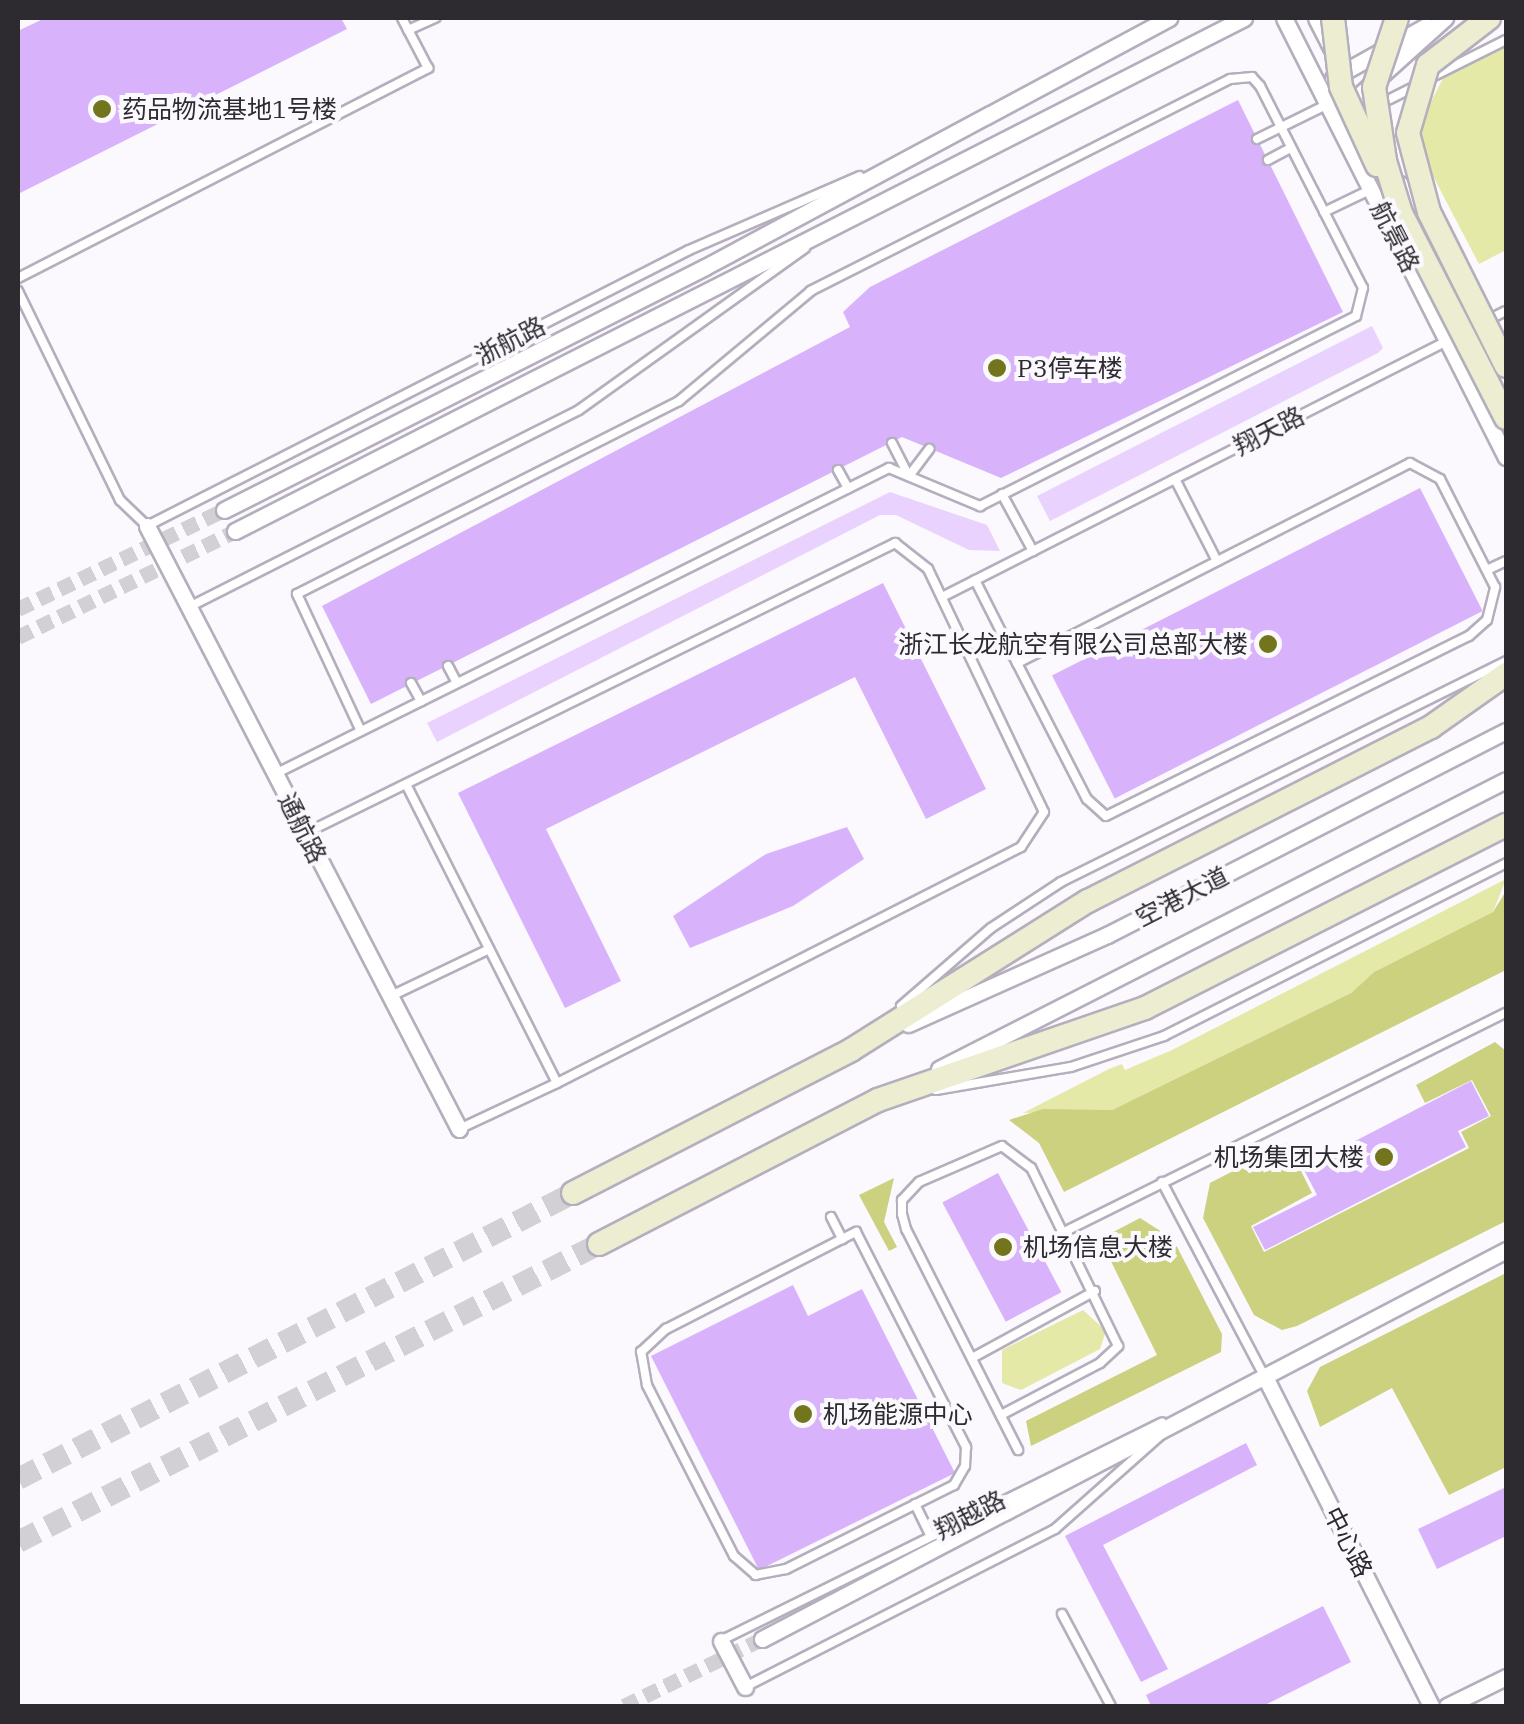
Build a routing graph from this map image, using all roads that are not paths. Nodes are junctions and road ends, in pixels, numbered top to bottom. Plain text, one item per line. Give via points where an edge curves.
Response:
1 (402, 18) edge
2 (434, 18) edge
3 (1169, 18) edge
4 (1244, 18) edge
5 (1284, 18) edge
6 (1316, 18) edge
7 (1332, 18) edge
8 (1397, 18) edge
9 (1444, 18) edge
10 (1489, 18) edge
11 (408, 30) junction
12 (1506, 40) edge
13 (1342, 70) junction
14 (1320, 88) junction
15 (1358, 101) junction
16 (1331, 109) junction
17 (1281, 127) junction
18 (1258, 138) dead end
19 (1291, 148) junction
20 (1268, 160) dead end
21 (878, 168) junction
22 (1371, 189) junction
23 (1324, 212) junction
24 (1402, 213) junction
25 (816, 240) junction
26 (18, 278) edge
27 (18, 291) edge
28 (1506, 311) edge
29 (1473, 328) junction
30 (1448, 340) junction
31 (1506, 366) edge
32 (1506, 395) edge
33 (1506, 418) edge
34 (892, 443) dead end
35 (930, 449) dead end
36 (1506, 457) edge
37 (838, 470) dead end
38 (909, 476) junction
39 (1175, 479) junction
40 (848, 488) junction
41 (1002, 494) junction
42 (224, 510) tunnel mouth
43 (147, 526) junction
44 (235, 530) tunnel mouth
45 (1032, 551) junction
46 (1217, 561) junction
47 (1506, 561) edge
48 (1490, 569) junction
49 (976, 580) junction
50 (942, 597) junction
51 (189, 607) junction
52 (1506, 661) edge
53 (1018, 663) junction
54 (448, 666) dead end
55 (1506, 674) edge
56 (457, 683) junction
57 (412, 684) dead end
58 (421, 701) junction
59 (361, 731) junction
60 (1506, 731) edge
61 (274, 775) junction
62 (1506, 780) edge
63 (406, 784) junction
64 (1506, 825) edge
65 (304, 834) junction
66 (1506, 863) edge
67 (489, 949) junction
68 (388, 997) junction
69 (1506, 1013) edge
70 (851, 1050) junction
71 (556, 1083) junction
72 (878, 1100) junction
73 (459, 1130) joint
74 (1162, 1182) junction
75 (573, 1193) tunnel mouth
76 (830, 1217) dead end
77 (1064, 1232) junction
78 (842, 1239) junction
79 (599, 1244) tunnel mouth
80 (1506, 1250) edge
81 (1095, 1291) junction
82 (972, 1358) junction
83 (1265, 1377) junction
84 (1224, 1403) junction
85 (1001, 1415) junction
86 (1162, 1434) junction
87 (1018, 1450) dead end
88 (915, 1504) junction
89 (930, 1535) junction
90 (1062, 1614) dead end
91 (762, 1639) tunnel mouth
92 (722, 1640) joint
93 (1505, 1682) edge
94 (746, 1687) joint
95 (1111, 1706) edge
96 (1431, 1706) edge
97 (1447, 1706) edge

1 - 11 lane
2 - 11 lane
3 - 21 street, 浙航路
4 - 25 street, 浙航路
5 - 14 street, 航景路
6 - 13 street, 航景路
7 - 24 main road, bridge via 1342,87
8 - 24 main road, bridge via 1374,86
9 - 13 street
9 - 15 street
10 - 31 main road, bridge via 1428,65 1408,133 1428,212
11 - 26 lane via 428,68
12 - 15 lane via 1372,108
13 - 14 street
13 - 15 street, 航景路
14 - 16 street, 航景路
15 - 16 street
15 - 29 street, 航景路
16 - 17 lane
16 - 22 street, 航景路
17 - 18 lane
17 - 19 lane
17 - 59 lane via 1252,77 1230,79 810,291 679,402 297,594
19 - 20 lane
19 - 23 lane
21 - 42 street, 浙航路 via 706,268
21 - 43 lane, 浙航路 via 689,250
22 - 23 lane
22 - 30 street, 航景路
23 - 41 lane via 1363,288 1364,309
24 - 33 main road, bridge
25 - 44 street, 浙航路
25 - 51 lane, 浙航路 via 579,410
27 - 43 lane via 120,500
28 - 29 lane, 翔天路
29 - 30 lane, 翔天路
29 - 32 street, 航景路
30 - 36 street, 航景路
30 - 39 lane, 翔天路
34 - 38 lane
35 - 38 lane
37 - 40 lane
38 - 40 lane via 889,468
38 - 41 lane via 980,506
39 - 45 lane, 翔天路
39 - 46 lane
40 - 56 lane
41 - 45 lane
43 - 51 street, 通航路
45 - 49 lane, 翔天路
46 - 48 lane via 1422,463 1440,479
46 - 53 lane
47 - 48 lane
48 - 53 lane via 1494,603 1468,636 1118,815 1106,816 1087,799
49 - 50 lane, 翔天路
49 - 53 lane
50 - 63 lane via 909,547 879,546
50 - 71 lane via 1042,799 1036,836
51 - 61 street, 通航路
52 - 70 lane via 1061,882 992,928
54 - 56 lane
55 - 70 main road, 空港大道 via 1431,727 1088,901
56 - 58 lane
57 - 58 lane
58 - 59 lane
59 - 61 lane
60 - 70 street, 空港大道 via 1107,935
61 - 65 street, 通航路
62 - 72 street, 空港大道
63 - 65 lane
63 - 67 lane
64 - 72 main road, 空港大道 via 1145,1008
65 - 68 street, 通航路
66 - 72 lane via 1164,1036 1071,1068
67 - 68 lane
67 - 71 lane
68 - 73 street, 通航路
69 - 74 lane
70 - 75 main road, 空港大道
71 - 73 lane
72 - 79 main road, 空港大道
74 - 77 lane
74 - 83 lane
76 - 78 lane
77 - 81 lane
77 - 82 lane via 1016,1148 989,1148 910,1190 906,1229
78 - 88 lane via 856,1232 966,1447 954,1485
78 - 88 lane via 666,1329 648,1342 640,1364 744,1570 786,1569
80 - 83 street, 翔越路
81 - 82 lane
81 - 85 lane via 1116,1333 1116,1351
82 - 85 lane
83 - 84 street, 翔越路
83 - 96 street, 中心路
84 - 86 street, 翔越路
84 - 89 lane, 翔越路 via 1107,1445
85 - 87 lane
86 - 91 street, 翔越路
86 - 94 lane, 翔越路 via 1055,1529
88 - 89 lane
89 - 92 lane, 翔越路
90 - 95 lane
92 - 94 street
93 - 97 street

